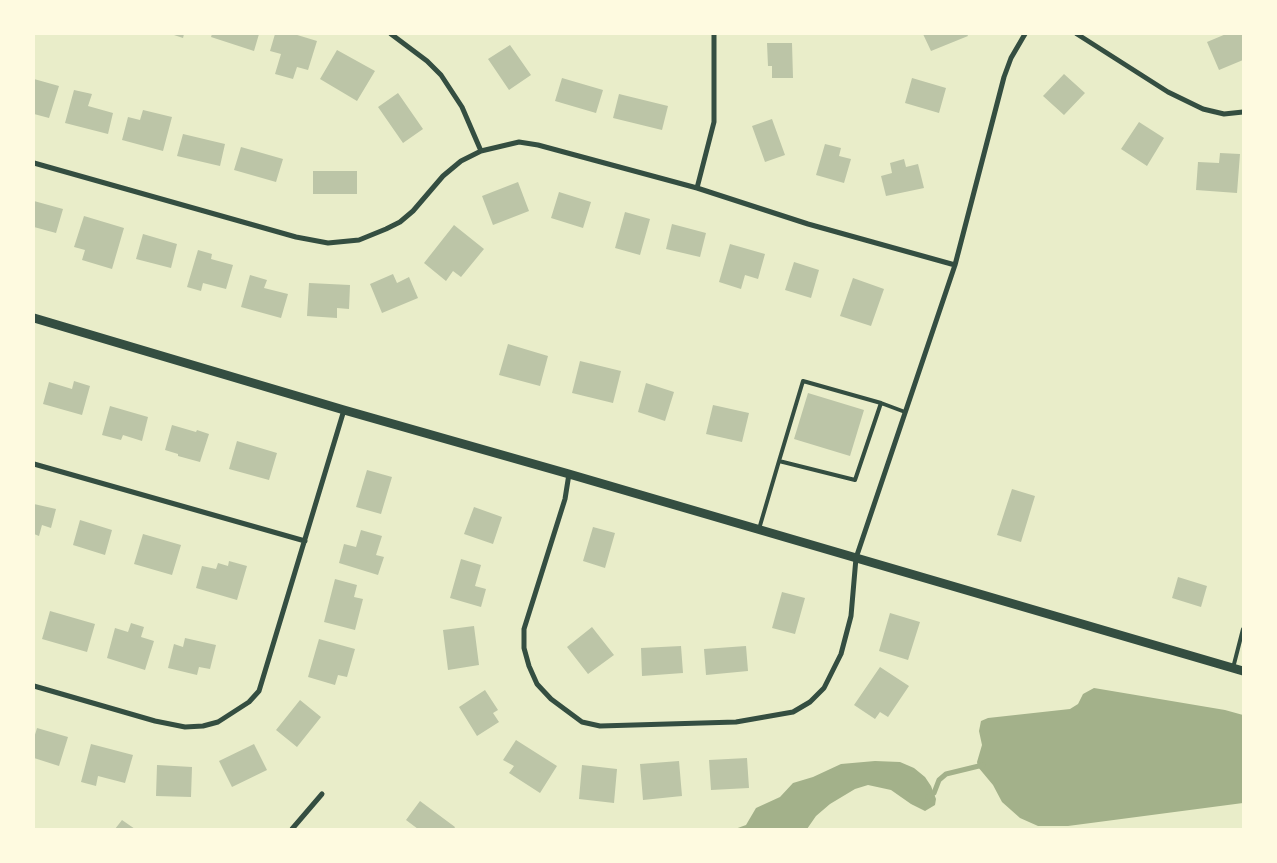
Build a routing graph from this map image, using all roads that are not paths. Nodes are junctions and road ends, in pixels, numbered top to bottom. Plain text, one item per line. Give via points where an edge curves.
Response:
1 (391, 34) edge
2 (714, 34) edge
3 (1025, 34) edge
4 (1077, 34) edge
5 (1243, 112) edge
6 (481, 151) junction
7 (34, 163) edge
8 (697, 188) junction
9 (954, 265) junction
10 (34, 318) edge
11 (880, 403) junction
12 (344, 410) junction
13 (905, 412) junction
14 (779, 461) junction
15 (34, 464) edge
16 (569, 474) junction
17 (759, 529) junction
18 (305, 542) junction
19 (856, 558) junction
20 (1243, 629) edge
21 (1233, 668) junction
22 (1243, 671) edge
23 (34, 686) edge
24 (322, 794) dead end
25 (292, 829) edge

1 - 6 street via 441,75 462,106
2 - 8 street via 714,122
3 - 9 street via 1004,77
4 - 5 street via 1168,92 1203,109 1224,114
6 - 7 street via 461,161 443,176 400,222 359,240 328,243 286,235
6 - 8 street via 519,142 538,145
8 - 9 street via 808,224
9 - 13 street
10 - 12 street
11 - 13 lane
11 - 14 lane via 856,480
11 - 14 lane via 803,381
12 - 16 street
12 - 18 street
13 - 19 street
14 - 17 lane
15 - 18 street
16 - 17 street
16 - 19 street via 565,499 524,629 524,648 538,684 550,699 582,722 600,726 640,726 736,722 793,712 810,702 824,688 841,654 851,616
17 - 19 street
18 - 23 street via 259,690 249,702 218,722 184,727
19 - 21 street
20 - 21 lane
21 - 22 street
24 - 25 street

